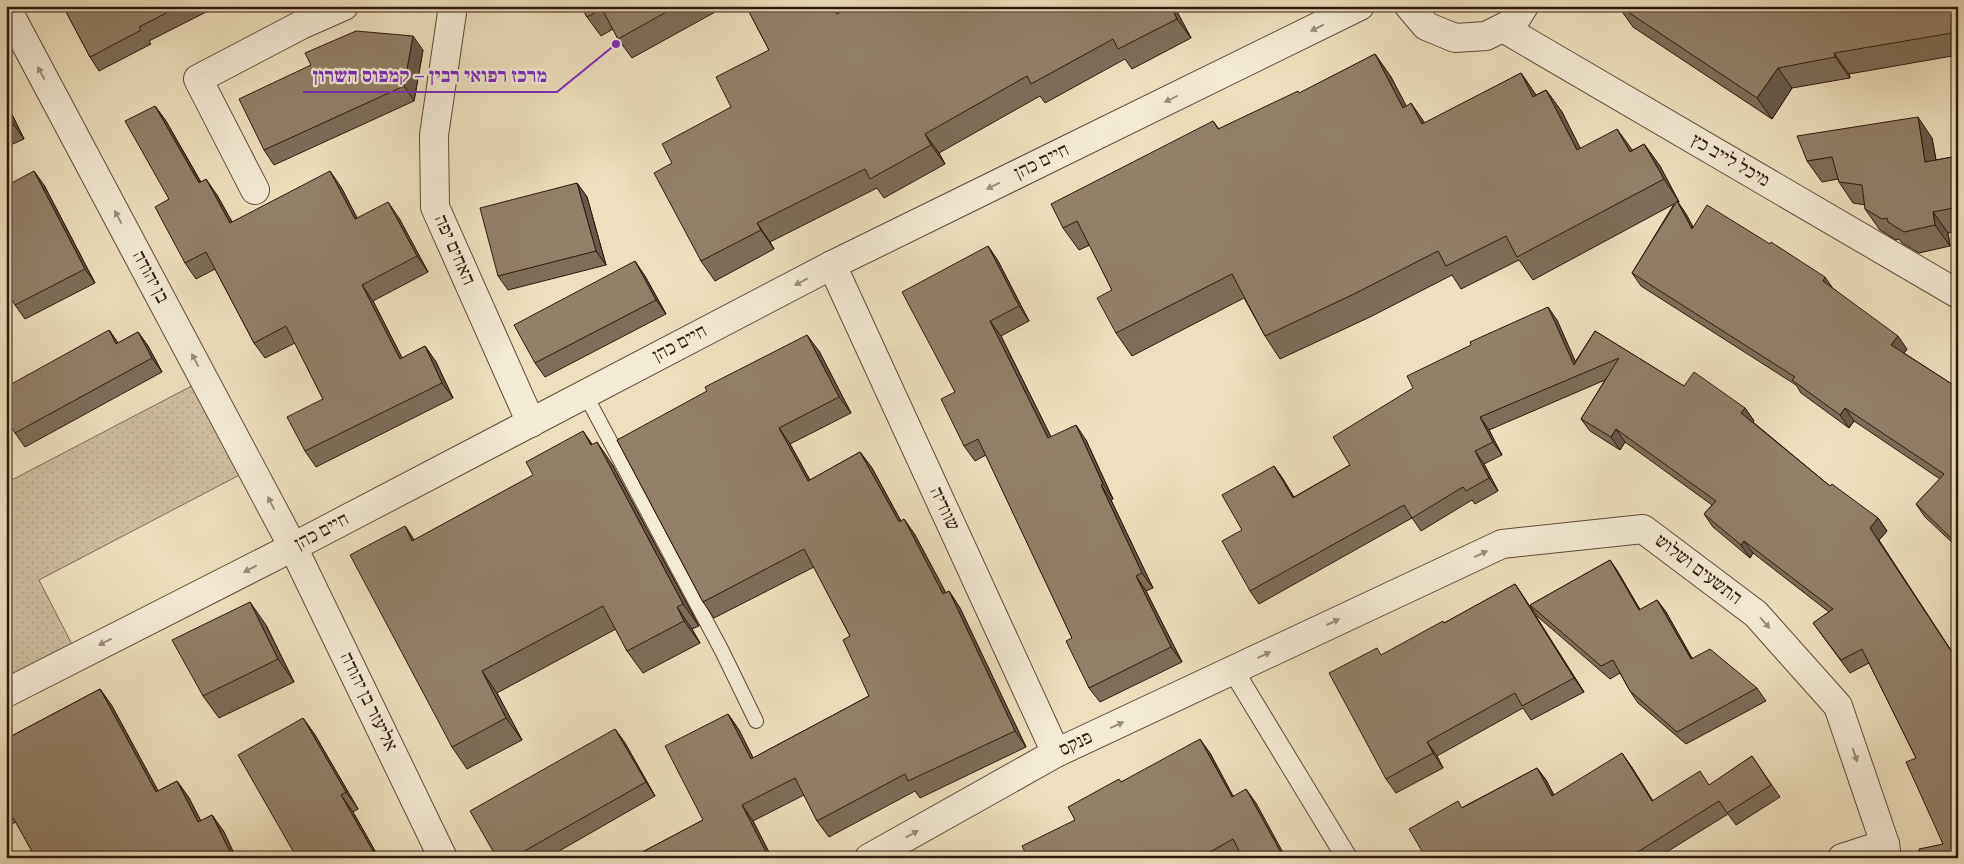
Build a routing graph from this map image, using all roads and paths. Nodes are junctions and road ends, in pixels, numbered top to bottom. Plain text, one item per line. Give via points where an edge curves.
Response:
1 (344, 6) edge
2 (453, 6) edge
3 (1360, 6) edge
4 (1409, 6) edge
5 (1524, 6) edge
6 (6, 7) edge
7 (1503, 28) junction
8 (255, 190) dead end
9 (832, 265) junction
10 (1958, 294) edge
11 (585, 394) junction
12 (530, 423) junction
13 (293, 547) junction
14 (1289, 643) joint
15 (1233, 670) junction
16 (6, 693) edge
17 (756, 721) dead end
18 (1056, 753) junction
19 (1886, 851) edge
20 (443, 858) edge
21 (869, 858) edge
22 (1347, 858) edge
23 (1842, 858) edge

1 - 8 street via 198,78
2 - 12 street, האחים יפה via 434,135 435,207
3 -> 9 street, חיים כהן
4 - 7 street via 1426,26 1455,38 1486,36
5 - 7 street via 1514,22
13 -> 6 street, בן יהודה
7 - 10 street, מיכל לייב כץ
9 -> 11 street, חיים כהן
9 - 18 street, שוודיה
11 - 12 street, חיים כהן
11 - 17 lane
12 - 13 street, חיים כהן
13 -> 16 street, חיים כהן
13 - 20 street, אליעזר בן יהודה
15 -> 14 street, פנקס
14 -> 19 street, התשעים ושלוש via 1502,544 1644,528 1756,614 1838,706
18 -> 15 street, פנקס
15 - 22 street
21 -> 18 street, פנקס
19 - 23 street

